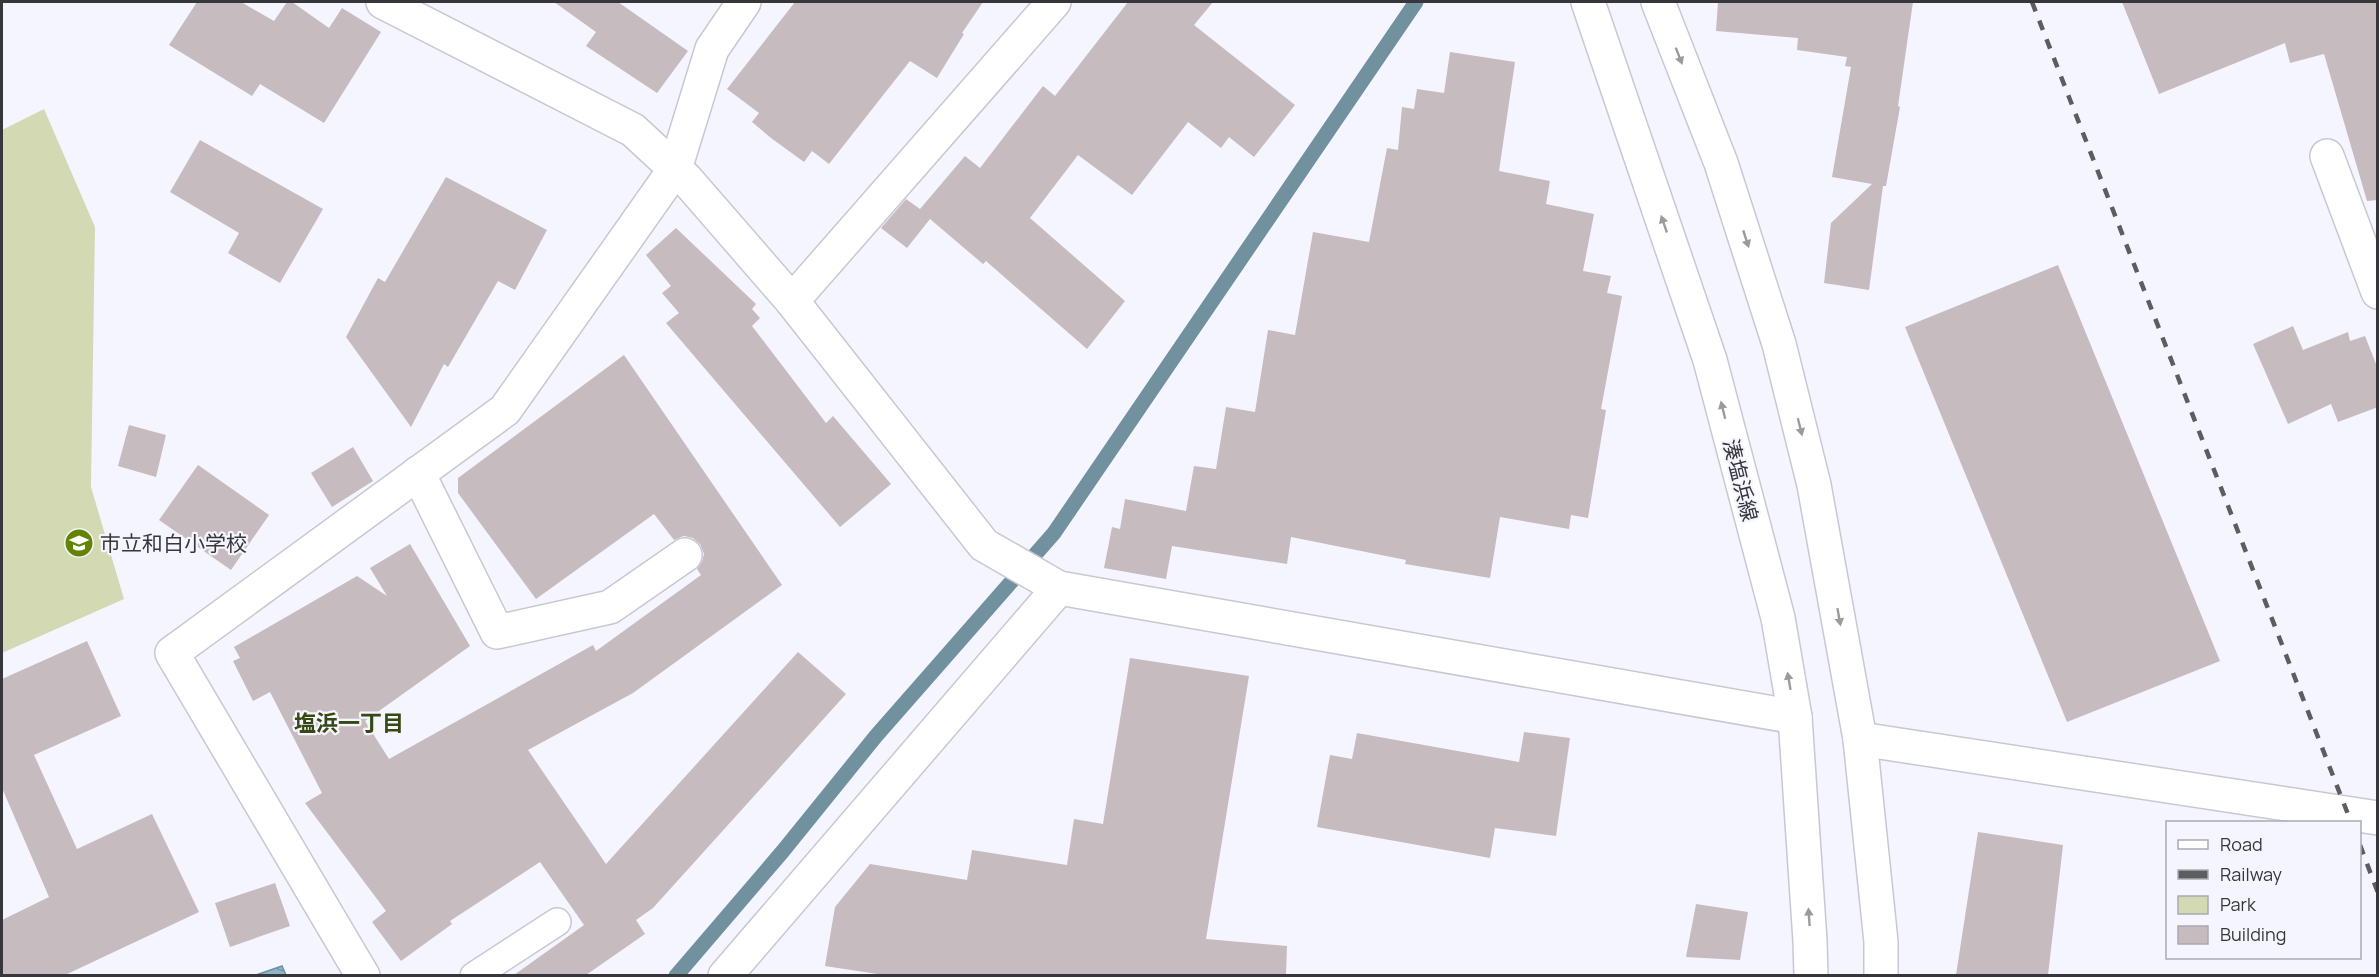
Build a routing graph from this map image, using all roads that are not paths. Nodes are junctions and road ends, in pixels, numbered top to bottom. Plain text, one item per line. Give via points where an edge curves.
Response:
1 (383, 2) edge
2 (744, 2) edge
3 (1054, 2) edge
4 (1588, 2) edge
5 (1658, 2) edge
6 (2327, 156) dead end
7 (675, 169) junction
8 (2378, 292) edge
9 (792, 301) junction
10 (418, 473) junction
11 (685, 555) dead end
12 (1059, 588) junction
13 (1796, 717) junction
14 (1860, 739) junction
15 (2378, 818) edge
16 (557, 922) dead end
17 (363, 975) edge
18 (474, 975) edge
19 (724, 975) edge
20 (1811, 975) edge
21 (1881, 975) edge

1 - 7 street via 633,130
2 - 7 street via 712,49
3 - 9 street
13 -> 4 street, 湊塩浜線 via 1778,618 1710,360
5 -> 14 street via 1721,163 1779,344 1814,485
6 - 8 street
7 - 9 street
7 - 10 street via 505,410
9 - 12 street via 984,545
10 - 11 street via 497,632 610,607
10 - 17 street via 172,653
12 - 13 street
12 - 19 street
20 -> 13 street, 湊塩浜線
14 - 15 street
14 - 21 street
16 - 18 lane

